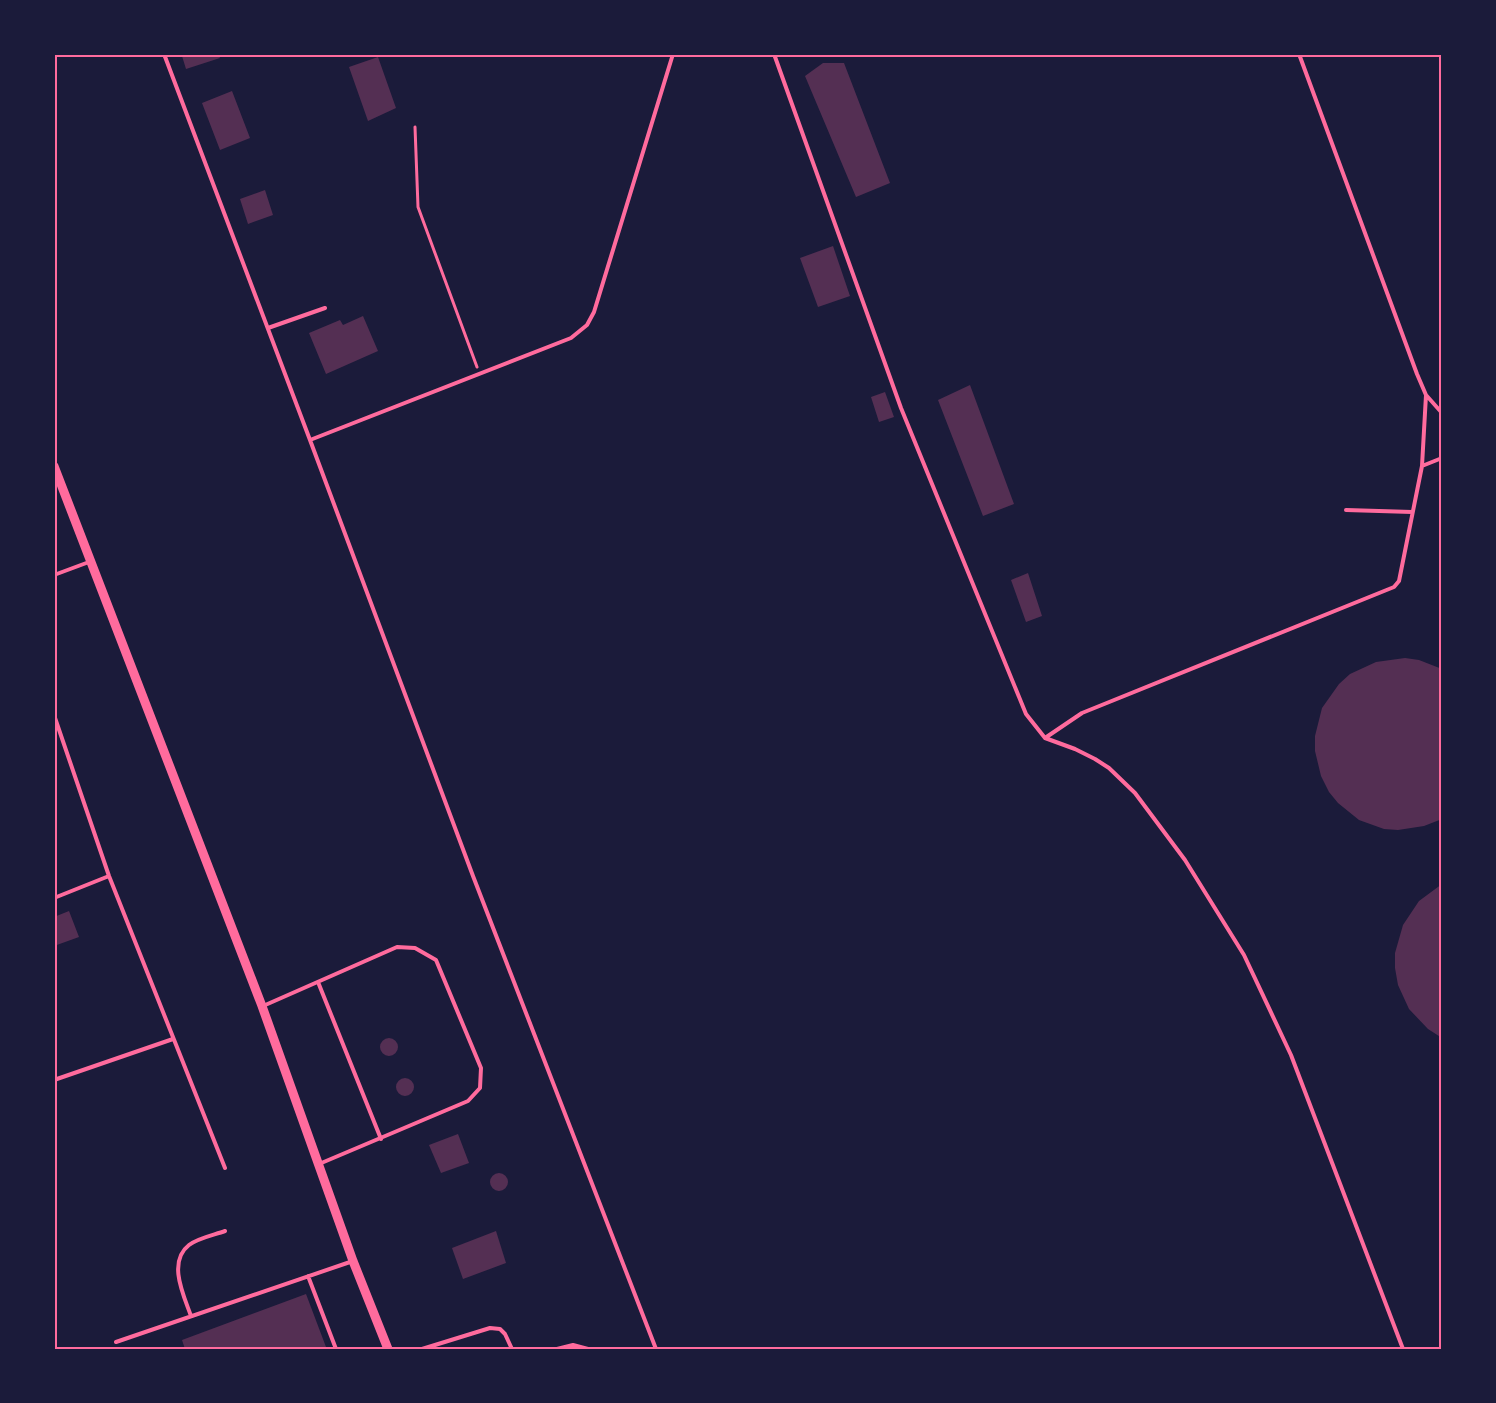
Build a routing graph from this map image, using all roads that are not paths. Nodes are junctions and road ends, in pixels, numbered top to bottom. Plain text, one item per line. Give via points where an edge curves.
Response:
1 (164, 54) edge
2 (673, 54) edge
3 (774, 54) edge
4 (1299, 54) edge
5 (325, 308) dead end
6 (268, 328) junction
7 (1426, 395) junction
8 (1442, 412) edge
9 (310, 440) junction
10 (1442, 458) edge
11 (54, 466) edge
12 (1422, 466) junction
13 (1346, 510) dead end
14 (1412, 513) junction
15 (90, 562) junction
16 (54, 575) edge
17 (54, 714) edge
18 (56, 730) edge
19 (1045, 738) junction
20 (109, 876) junction
21 (54, 898) edge
22 (318, 982) junction
23 (262, 1006) junction
24 (173, 1039) junction
25 (54, 1080) edge
26 (381, 1139) junction
27 (319, 1164) junction
28 (225, 1168) dead end
29 (225, 1231) dead end
30 (353, 1261) junction
31 (308, 1276) junction
32 (192, 1316) junction
33 (116, 1342) dead end
34 (336, 1349) edge
35 (388, 1349) edge
36 (422, 1349) edge
37 (512, 1349) edge
38 (557, 1349) edge
39 (588, 1349) edge
40 (656, 1349) edge
41 (1402, 1349) edge

1 - 6 lane
2 - 9 lane via 587,325 571,338
3 - 19 lane via 901,408 1026,714
4 - 7 lane
5 - 6 lane
6 - 9 lane
7 - 8 lane
7 - 12 lane
9 - 40 lane via 472,876
10 - 12 lane
11 - 15 street
12 - 14 lane
13 - 14 lane
14 - 19 lane via 1399,581 1394,587 1082,713
15 - 16 lane
15 - 23 street
17 - 18 lane
18 - 20 lane
19 - 41 lane via 1095,759 1136,793 1185,860 1244,955 1291,1055
20 - 21 lane
20 - 24 lane
22 - 23 lane
22 - 26 lane
22 - 26 lane via 397,947 415,948 436,960 481,1068 480,1088 468,1101
23 - 27 street
24 - 25 lane
24 - 28 lane
26 - 27 lane
27 - 30 street
29 - 32 lane via 190,1243 183,1251 179,1281
30 - 31 lane
30 - 35 street
31 - 32 lane
31 - 34 lane
32 - 33 lane
36 - 37 lane via 490,1328 500,1329
38 - 39 lane via 573,1345

